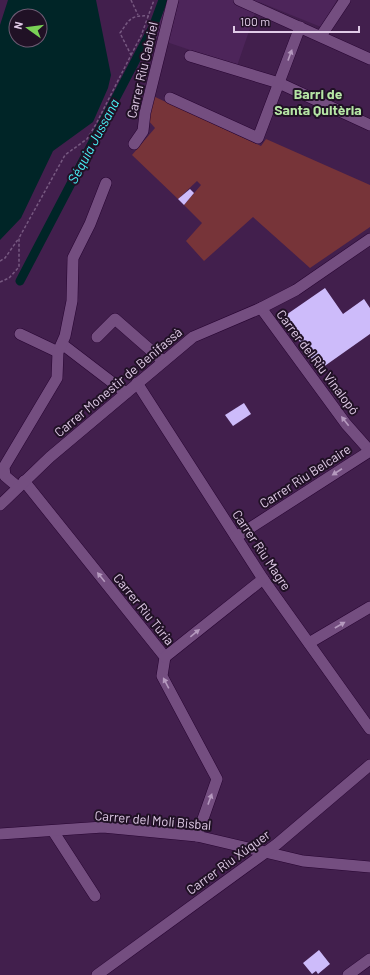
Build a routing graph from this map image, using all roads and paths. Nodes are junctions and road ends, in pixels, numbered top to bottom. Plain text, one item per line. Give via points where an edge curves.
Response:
1 (131, 0) edge
2 (154, 0) edge
3 (173, 0) edge
4 (239, 0) edge
5 (345, 0) edge
6 (138, 15) junction
7 (149, 16) junction
8 (300, 27) junction
9 (321, 36) junction
10 (131, 55) junction
11 (190, 56) dead end
12 (370, 59) edge
13 (279, 83) junction
14 (170, 98) dead end
15 (370, 125) edge
16 (134, 144) dead end
17 (106, 183) dead end
18 (19, 238) junction
19 (370, 239) edge
20 (0, 261) edge
21 (0, 282) edge
22 (261, 308) junction
23 (20, 334) dead end
24 (98, 337) dead end
25 (60, 348) junction
26 (163, 361) junction
27 (137, 383) junction
28 (126, 393) junction
29 (370, 451) edge
30 (21, 484) junction
31 (0, 505) edge
32 (236, 537) junction
33 (263, 579) junction
34 (370, 607) edge
35 (309, 643) junction
36 (165, 657) junction
37 (370, 729) edge
38 (370, 765) edge
39 (53, 831) junction
40 (1, 835) edge
41 (197, 836) junction
42 (264, 852) junction
43 (370, 867) edge
44 (95, 896) dead end
45 (370, 960) edge
46 (97, 975) edge
47 (348, 975) edge

1 - 6 path
2 - 7 path
3 - 16 street, Carrer Riu Cabriel via 145,113 143,131
4 - 8 street
5 - 9 street
6 - 7 path
6 - 10 path via 132,17 120,33
7 - 10 path
8 - 9 street
13 -> 8 street
9 - 12 street
10 - 18 path via 87,139 65,155
11 - 13 street
13 - 14 street via 258,138
13 - 15 street
17 - 25 street via 90,224 75,250 71,268 72,301
18 - 20 path
18 - 21 path via 19,267 9,278
19 - 22 street, Carrer Monestir de Benifassà via 296,290
22 - 26 street, Carrer Monestir de Benifassà via 193,337
29 -> 22 street, Carrer del Riu Vinalopó via 346,424
23 - 25 street
24 - 26 street via 115,318
25 - 28 street
25 - 30 street via 55,383 4,467 5,476
26 - 27 street, Carrer Monestir de Benifassà
27 - 28 street, Carrer Monestir de Benifassà
27 - 32 street, Carrer Riu Magre
28 - 30 street, Carrer Monestir de Benifassà
29 -> 32 street, Carrer Riu Belcaire
30 - 31 street, Carrer Monestir de Benifassà
36 -> 30 street, Carrer Riu Túria
32 - 33 street, Carrer Riu Magre
33 - 35 street, Carrer Riu Magre
36 -> 33 street
35 -> 34 street
35 - 37 street, Carrer Riu Magre
41 -> 36 street, Carrer Riu Túria via 218,779 162,676
38 - 42 street, Carrer Riu Xúquer via 277,844
39 - 40 street, Carrer del Molí Bisbal
39 - 41 street, Carrer del Molí Bisbal via 103,828
39 - 44 street
41 - 42 street, Carrer del Molí Bisbal
42 - 43 street, Carrer del Molí Bisbal via 303,861
42 - 46 street, Carrer Riu Xúquer
45 - 47 street

